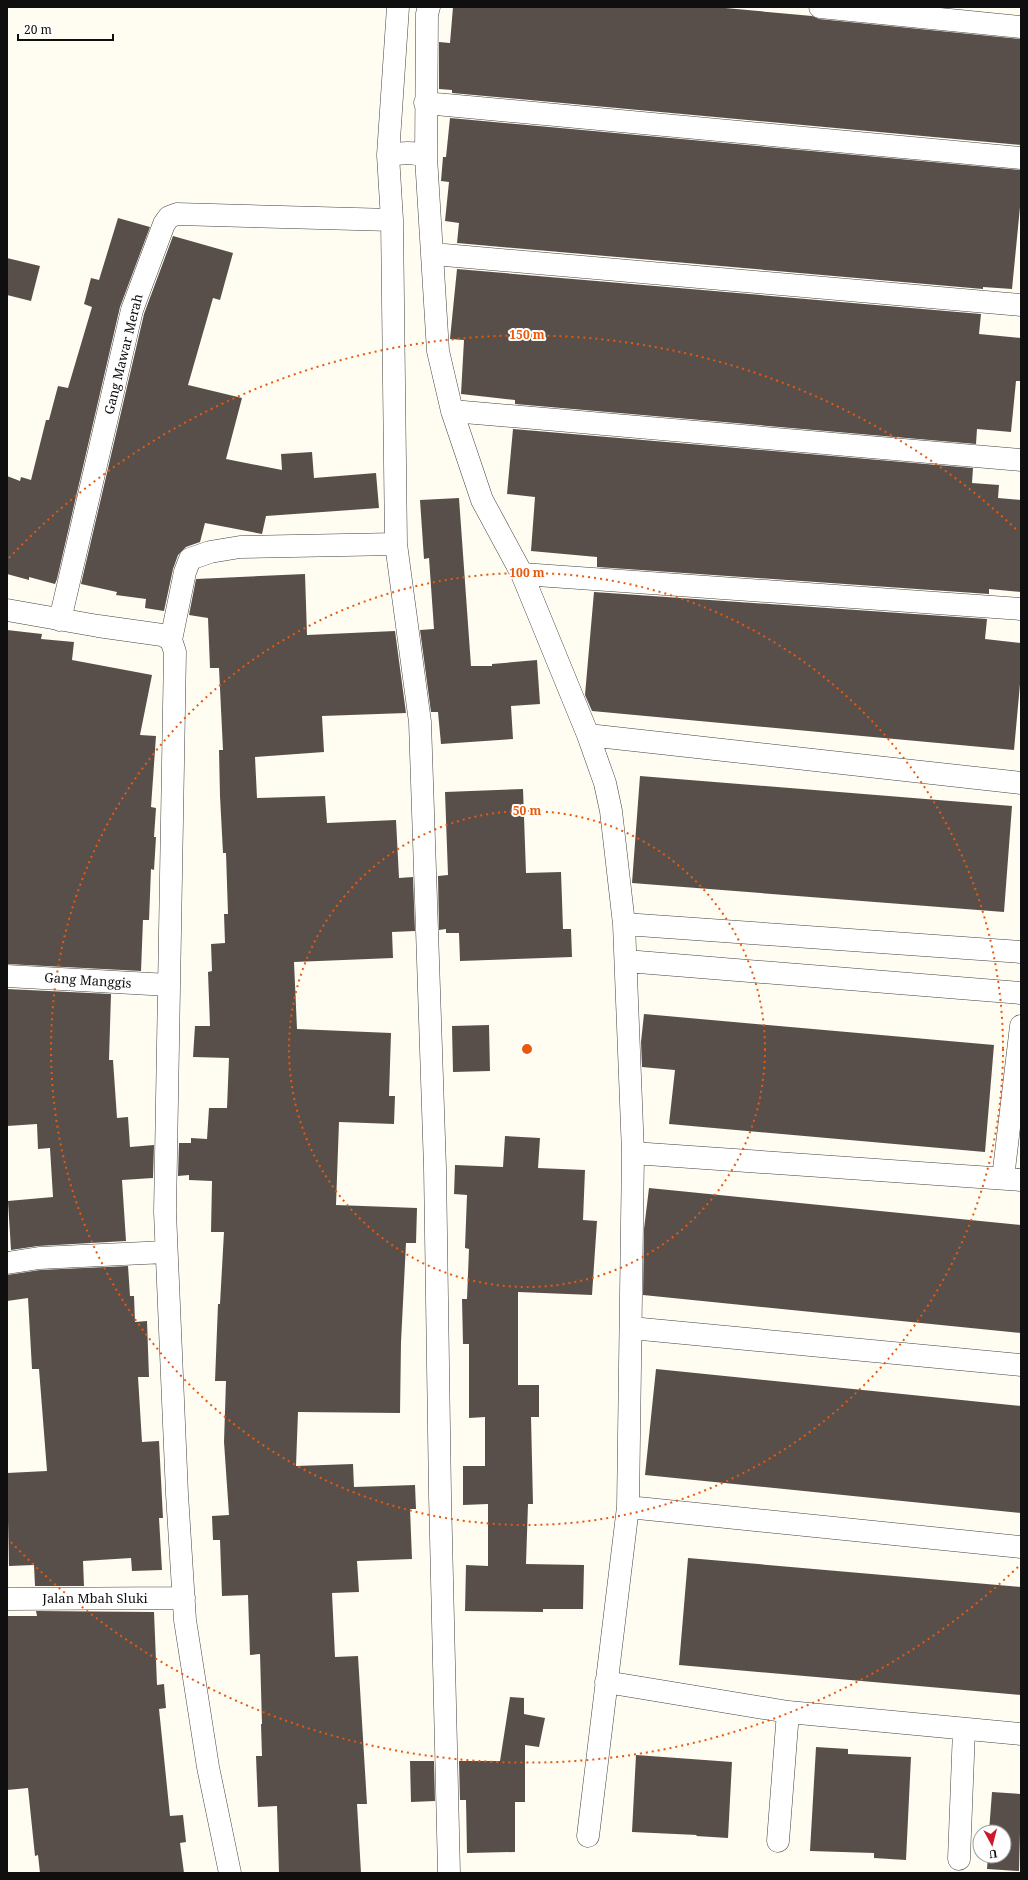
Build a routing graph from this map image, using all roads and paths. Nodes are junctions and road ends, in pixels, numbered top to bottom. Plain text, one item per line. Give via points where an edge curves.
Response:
1 (398, 7) edge
2 (429, 7) edge
3 (820, 7) edge
4 (1021, 27) edge
5 (425, 103) junction
6 (388, 155) junction
7 (426, 157) junction
8 (1021, 158) edge
9 (392, 220) junction
10 (433, 254) junction
11 (1021, 306) edge
12 (452, 411) junction
13 (1021, 460) edge
14 (396, 544) junction
15 (522, 574) junction
16 (1021, 609) edge
17 (7, 610) edge
18 (60, 620) junction
19 (171, 640) junction
20 (588, 735) junction
21 (1021, 783) edge
22 (624, 924) junction
23 (1021, 952) edge
24 (626, 961) junction
25 (7, 976) edge
26 (169, 985) junction
27 (1021, 993) edge
28 (1021, 1026) edge
29 (633, 1153) junction
30 (1012, 1179) edge
31 (166, 1252) junction
32 (7, 1263) edge
33 (631, 1328) junction
34 (1021, 1365) edge
35 (628, 1507) junction
36 (1021, 1547) edge
37 (184, 1598) junction
38 (7, 1599) edge
39 (606, 1682) junction
40 (788, 1712) junction
41 (964, 1730) junction
42 (1021, 1734) edge
43 (588, 1836) dead end
44 (778, 1841) dead end
45 (958, 1859) dead end
46 (230, 1873) edge
47 (449, 1873) edge

1 - 6 street
2 - 5 street
3 - 4 street
5 - 7 street
5 - 8 street
6 - 7 street via 409,153
6 - 9 street
7 - 10 street
9 - 14 street
9 - 18 street, Gang Mawar Merah via 177,214 169,217 164,224 132,310
10 - 11 street
10 - 12 street via 438,351
12 - 13 street
12 - 15 street via 482,500
14 - 19 street via 240,547 210,552 190,559
14 - 47 street via 420,722 435,1168
15 - 16 street
15 - 20 street
17 - 18 street
18 - 19 street via 162,635
19 - 26 street via 175,652
20 - 21 street
20 - 22 street via 605,783 611,811
22 - 23 street
22 - 24 street
24 - 27 street
24 - 29 street
25 - 26 street, Gang Manggis
26 - 31 street
28 - 30 street
29 - 30 street
29 - 33 street
31 - 32 street via 39,1258
31 - 37 street via 176,1486
33 - 34 street
33 - 35 street
35 - 36 street
35 - 39 street
37 - 38 street, Jalan Mbah Sluki
37 - 46 street via 185,1620 208,1767
39 - 40 street
39 - 43 street
40 - 41 street
40 - 44 street
41 - 42 street
41 - 45 street

